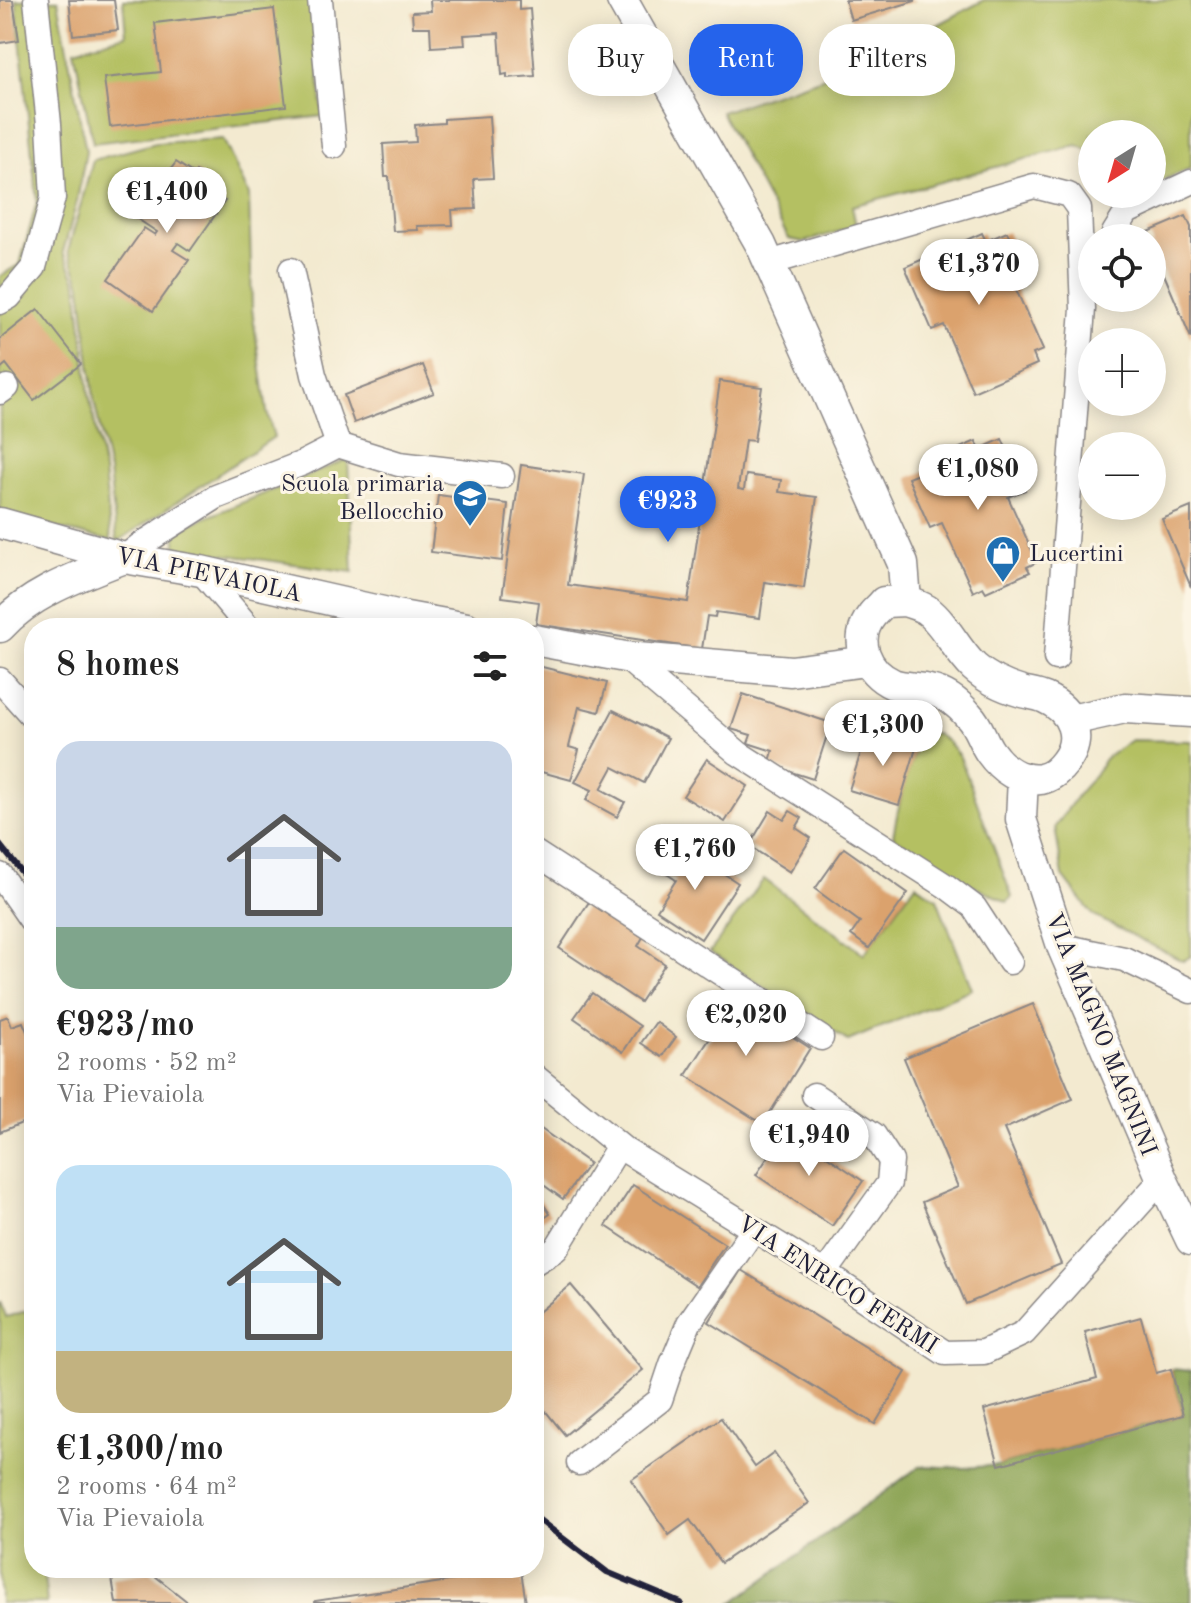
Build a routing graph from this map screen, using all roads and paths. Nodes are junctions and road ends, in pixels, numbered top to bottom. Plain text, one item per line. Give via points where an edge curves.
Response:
1 (36, 0) edge
2 (320, 0) edge
3 (622, 0) edge
4 (334, 146) dead end
5 (1191, 182) edge
6 (1120, 224) edge
7 (769, 263) junction
8 (291, 270) dead end
9 (0, 302) edge
10 (338, 445) junction
11 (502, 476) dead end
12 (0, 523) edge
13 (124, 558) junction
14 (201, 571) junction
15 (906, 601) junction
16 (241, 618) edge
17 (412, 618) edge
18 (0, 627) edge
19 (544, 642) edge
20 (625, 657) junction
21 (1056, 658) dead end
22 (867, 661) junction
23 (0, 680) edge
24 (24, 707) edge
25 (1191, 712) edge
26 (1071, 720) junction
27 (1023, 778) junction
28 (544, 858) edge
29 (0, 875) edge
30 (24, 910) edge
31 (1062, 946) junction
32 (1010, 962) dead end
33 (1191, 991) edge
34 (821, 1038) dead end
35 (544, 1084) edge
36 (814, 1095) dead end
37 (619, 1146) junction
38 (1162, 1179) junction
39 (754, 1229) junction
40 (1191, 1240) edge
41 (544, 1257) edge
42 (825, 1273) junction
43 (579, 1463) dead end

1 - 9 street via 53,198 34,267
2 - 4 street
3 - 7 street
5 - 6 street via 1127,212
7 - 15 street via 903,564
7 - 21 street via 1034,186 1069,195 1079,209 1083,309
8 - 10 street via 314,375
10 - 11 street via 399,464
10 - 13 street via 216,497
12 - 13 street, VIA PIEVAIOLA
13 - 14 street, VIA PIEVAIOLA
13 - 18 street via 60,584 16,610
14 - 16 street
14 - 17 street, VIA PIEVAIOLA
15 - 22 street via 884,602 870,617 861,641
15 - 26 street via 928,611 959,651 991,680 1045,697
19 - 20 street
20 - 22 street via 791,671
20 - 32 street via 738,753 974,907
22 - 27 street via 877,675 896,685 952,699 971,717 991,754
23 - 24 street
25 - 26 street via 1125,708
26 - 27 street via 1076,743 1066,761 1042,779
27 - 31 street, VIA MAGNO MAGNINI via 1021,819
28 - 34 street
29 - 30 street
31 - 33 street via 1124,959
31 - 38 street, VIA MAGNO MAGNINI
35 - 37 street, VIA ENRICO FERMI
36 - 42 street via 874,1135 891,1161 889,1183
37 - 39 street, VIA ENRICO FERMI
37 - 41 street via 556,1249
38 - 40 street, VIA MAGNO MAGNINI
38 - 42 street, VIA ENRICO FERMI via 1024,1333 984,1352 945,1353
39 - 42 street, VIA ENRICO FERMI
39 - 43 street via 689,1323 660,1400

